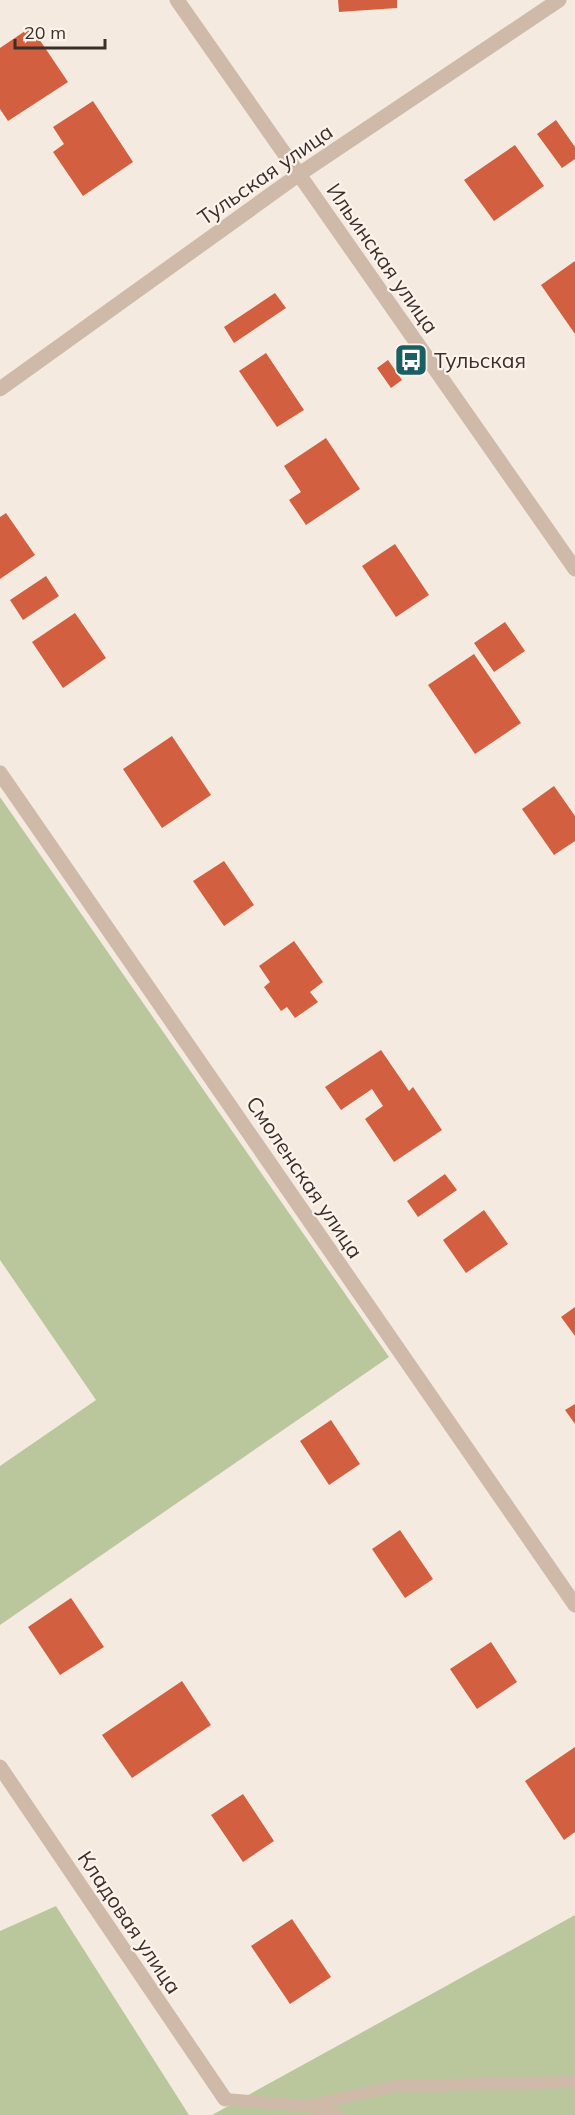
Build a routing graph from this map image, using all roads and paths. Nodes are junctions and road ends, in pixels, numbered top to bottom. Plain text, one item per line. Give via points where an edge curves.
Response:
1 (177, 0) edge
2 (559, 0) edge
3 (298, 175) junction
4 (0, 389) edge
5 (575, 569) edge
6 (0, 773) edge
7 (575, 1605) edge
8 (0, 1767) edge
9 (575, 2082) edge
10 (225, 2100) joint
11 (307, 2106) junction
12 (338, 2115) edge

1 - 3 street, Ильинская улица
2 - 3 street, Тульская улица
3 - 4 street, Тульская улица
3 - 5 street, Ильинская улица
6 - 7 street, Смоленская улица
8 - 10 street, Кладовая улица
9 - 11 lane via 395,2086
10 - 11 lane
11 - 12 lane

